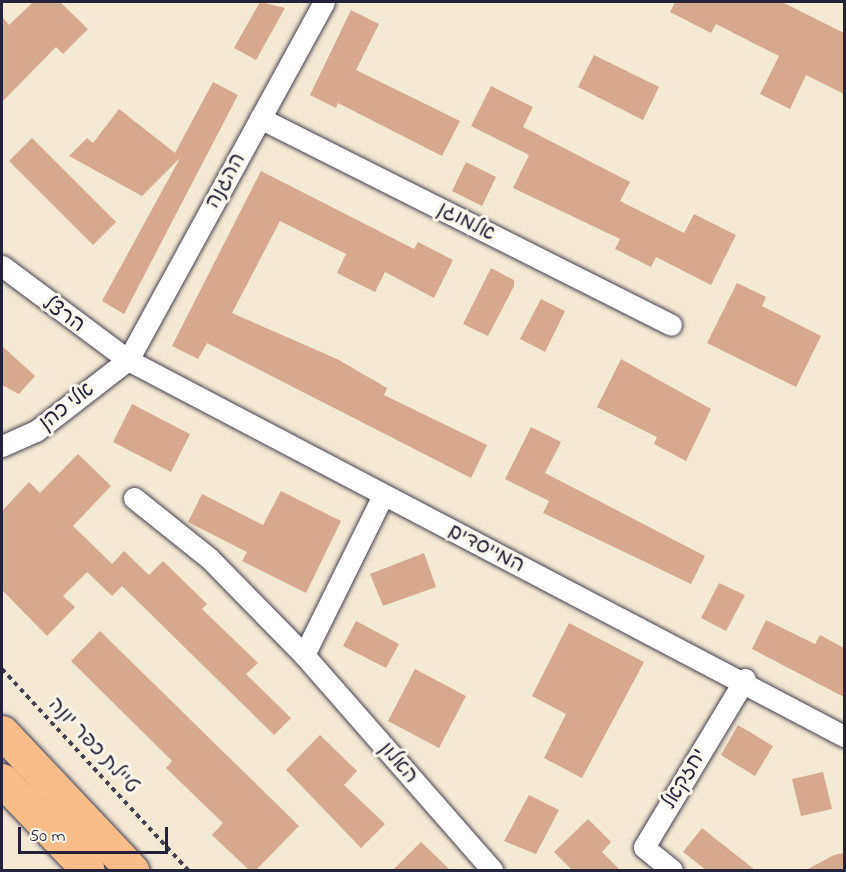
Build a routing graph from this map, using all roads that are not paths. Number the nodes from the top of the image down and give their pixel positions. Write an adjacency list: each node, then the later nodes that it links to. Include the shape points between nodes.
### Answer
1 (324, 2): 2 (street, ההגנה)
2 (260, 118): 4 (street, אלמוגן); 5 (street, ההגנה)
3 (2, 266): 5 (street, הרצל)
4 (671, 325)
5 (128, 360): 6 (street, אלי כהן, via 36,431); 7 (street, המייסדים)
6 (2, 446)
7 (382, 497): 9 (street); 10 (street, המייסדים)
8 (134, 498): 9 (street, האלון, via 209,558)
9 (304, 655): 16 (street, האלון)
10 (745, 680): 12 (street, המייסדים); 17 (street, יחזקאל, via 644,847)
11 (2, 732): 15 (highway)
12 (844, 736)
13 (2, 780): 14 (highway)
14 (88, 870)
15 (132, 870)
16 (492, 870)
17 (672, 870)

